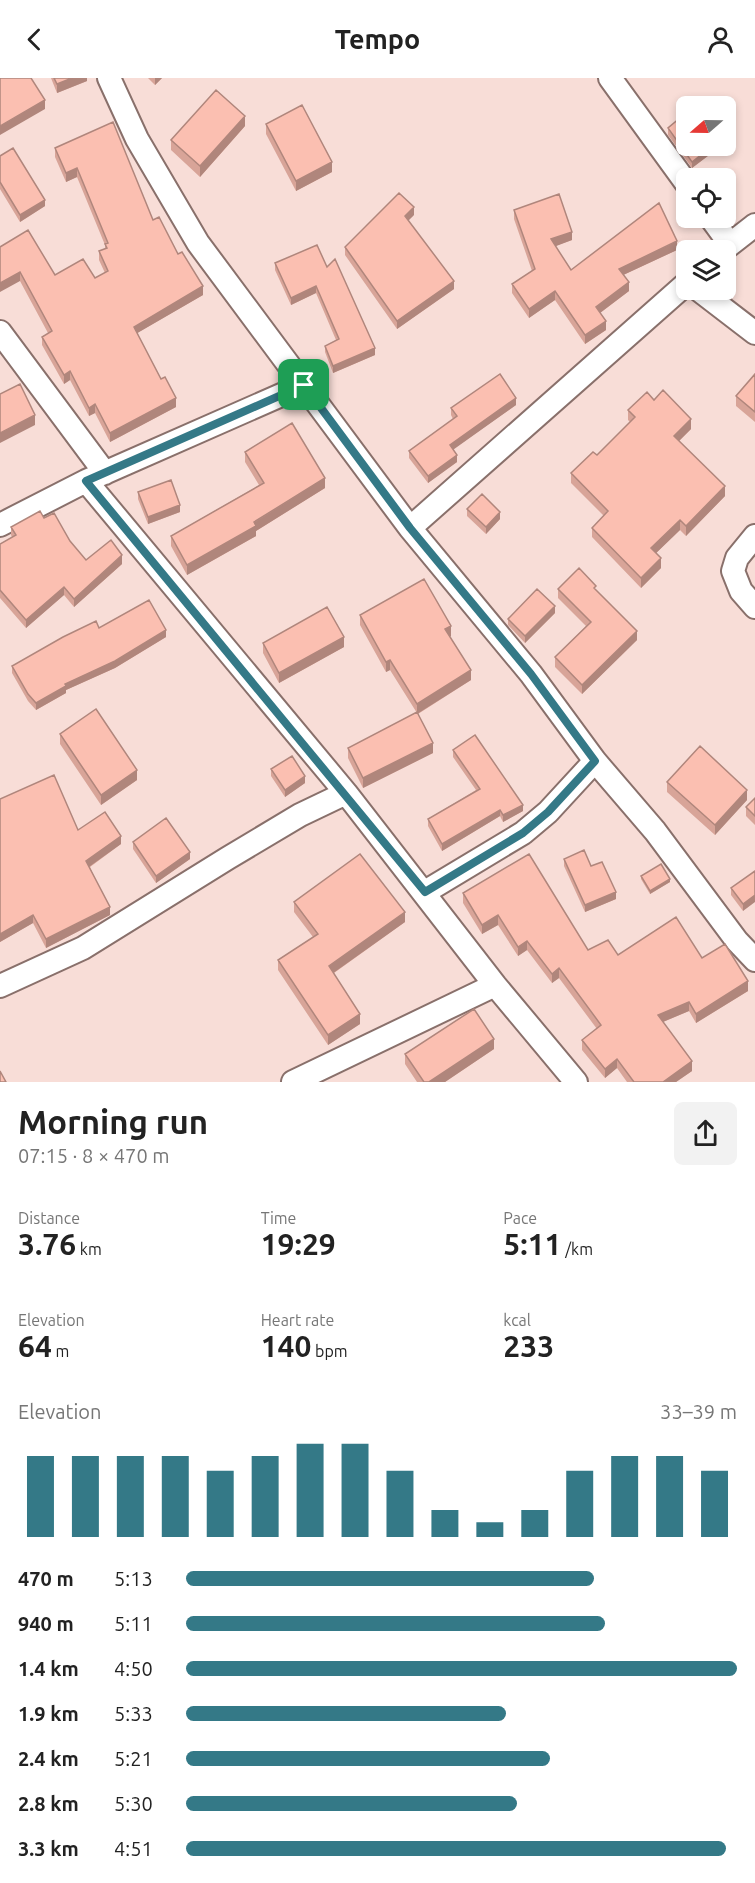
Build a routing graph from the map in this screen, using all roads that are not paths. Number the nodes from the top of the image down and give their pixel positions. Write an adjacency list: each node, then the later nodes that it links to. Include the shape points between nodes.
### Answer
1 (109, 78): 10 (street, via 137,140 198,243)
2 (610, 78): 3 (street)
3 (676, 169)
4 (755, 225): 5 (street)
5 (736, 240)
6 (676, 293): 13 (street)
7 (712, 300): 9 (street)
8 (0, 332): 11 (street)
9 (755, 333)
10 (304, 385): 11 (street); 13 (street)
11 (95, 477): 12 (street); 17 (street)
12 (5, 516)
13 (410, 528): 16 (street, via 531,674)
14 (755, 536): 15 (street, via 737,558 733,571 741,591)
15 (755, 607)
16 (595, 761): 18 (street, via 523,833); 19 (street)
17 (346, 793): 18 (street); 21 (street, via 300,815 83,948)
18 (425, 892): 20 (street)
19 (755, 960)
20 (495, 985): 22 (street); 23 (street)
21 (0, 986)
22 (293, 1082)
23 (576, 1082)

